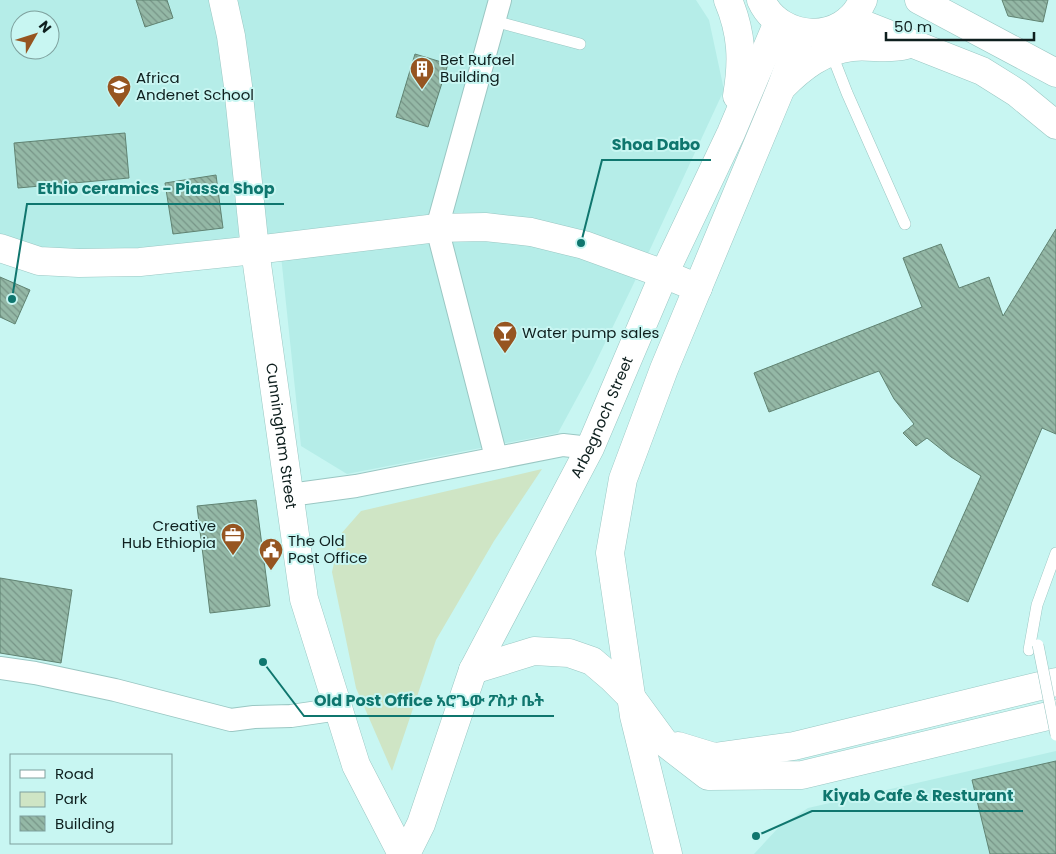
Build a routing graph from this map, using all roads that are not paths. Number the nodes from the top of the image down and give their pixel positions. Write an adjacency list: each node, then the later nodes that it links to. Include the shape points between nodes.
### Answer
1 (223, 0): 21 (main road, Cunningham Street, via 238,86)
2 (500, 0): 9 (street)
3 (728, 0): 17 (main road, via 742,50)
4 (760, 0): 10 (main road, via 764,8)
5 (919, 0): 8 (main road)
6 (931, 0): 8 (main road)
7 (856, 10): 10 (main road, via 835,29 818,33); 11 (main road)
8 (954, 18): 14 (main road)
9 (494, 22): 12 (lane); 19 (street)
10 (789, 27): 15 (main road); 17 (main road, Arbegnoch Street)
11 (914, 43): 13 (main road, via 895,48 852,47); 16 (main road, via 982,72 1017,93)
12 (580, 44)
13 (831, 52): 15 (main road, via 801,68); 18 (lane)
14 (1056, 73)
15 (781, 88): 23 (main road)
16 (1056, 125)
17 (731, 133): 22 (main road, Arbegnoch Street)
18 (905, 224)
19 (437, 228): 21 (main road); 22 (main road, via 509,228 554,236); 25 (street)
20 (0, 248): 21 (main road, via 39,261 79,263 140,262)
21 (254, 250): 26 (main road, Cunningham Street)
22 (664, 274): 23 (main road); 24 (main road, Arbegnoch Street)
23 (698, 288): 31 (main road, via 622,479 610,553)
24 (590, 448): 25 (street, via 563,445); 29 (main road, Arbegnoch Street)
25 (496, 457): 26 (street, via 356,486)
26 (290, 495): 32 (main road, Cunningham Street, via 304,599)
27 (1056, 552): 34 (lane, bridge, via 1037,605 1034,647)
28 (0, 668): 32 (street, via 115,690 231,720)
29 (474, 670): 31 (main road, via 534,651 569,653 592,661); 36 (main road, Arbegnoch Street, via 421,824)
30 (1056, 682): 35 (main road, via 789,747 714,757)
31 (631, 697): 35 (main road); 37 (main road)
32 (339, 709): 36 (main road, Cunningham Street, via 356,765)
33 (1056, 714): 35 (main road, via 802,775 708,776)
34 (1056, 735)
35 (664, 742)
36 (404, 854)
37 (668, 854)

